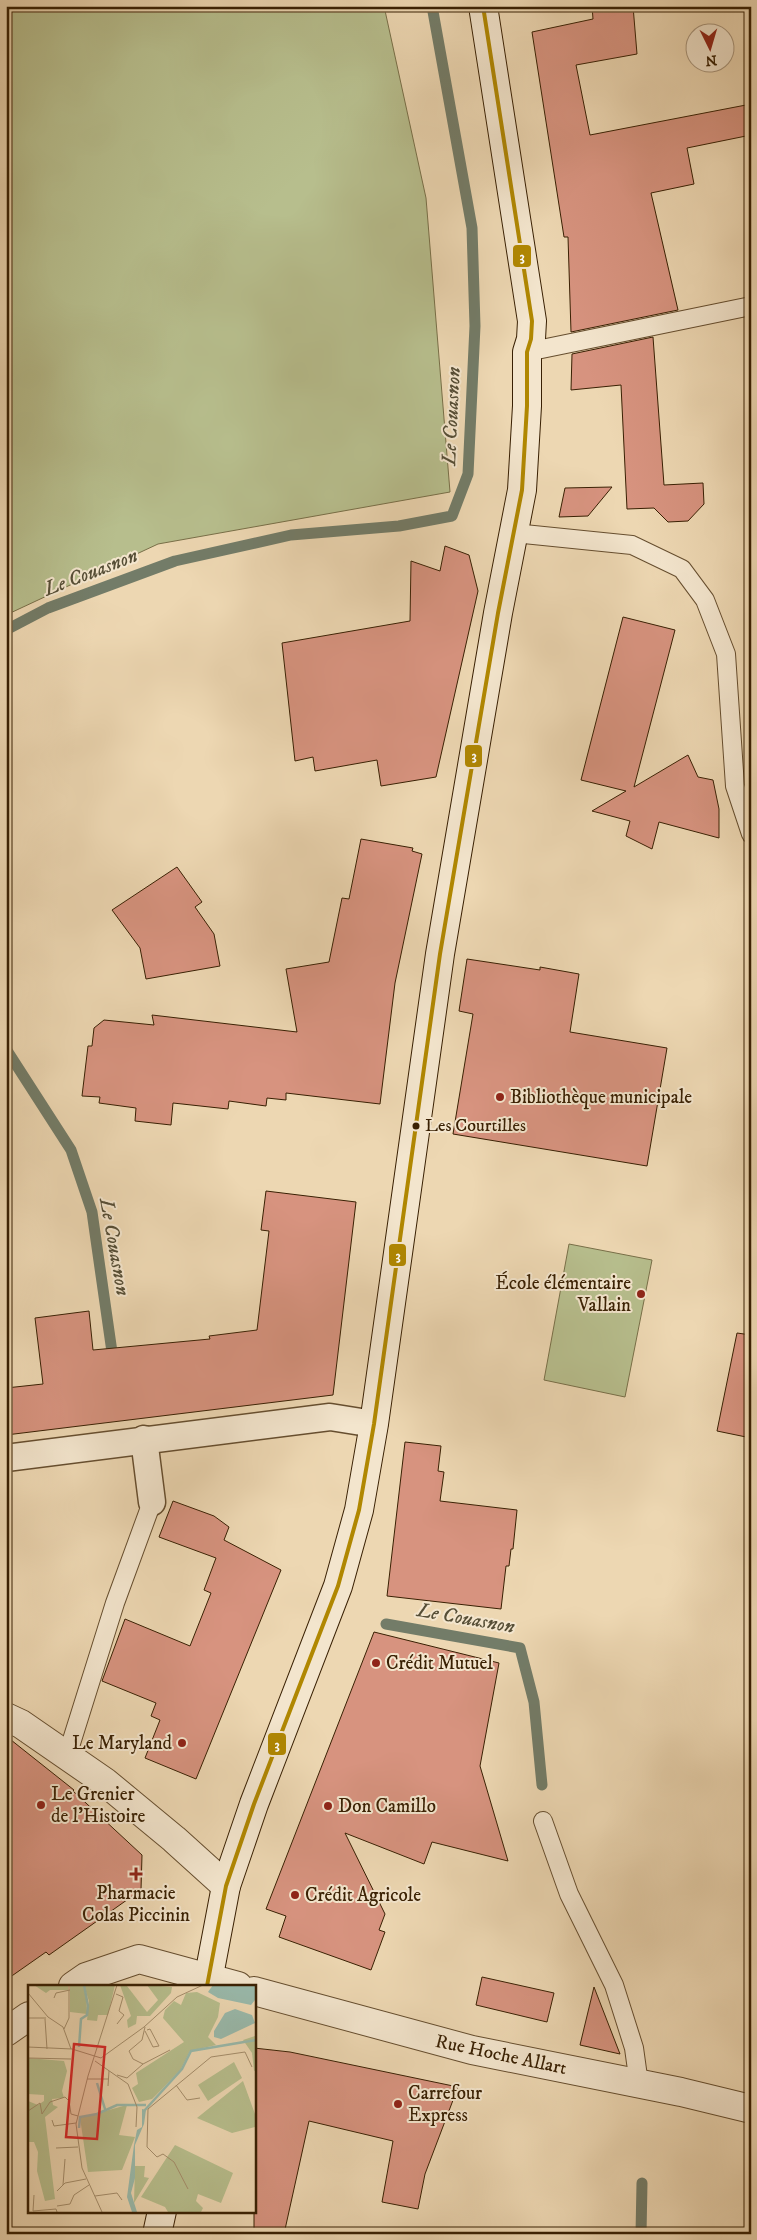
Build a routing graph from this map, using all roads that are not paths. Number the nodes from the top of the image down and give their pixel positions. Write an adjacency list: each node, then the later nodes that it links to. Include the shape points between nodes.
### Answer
1 (483, 6): 3 (main road, via 532,321)
2 (751, 306): 3 (lane)
3 (527, 352): 4 (main road, via 522,490)
4 (514, 534): 5 (lane, via 632,545 682,568 705,600 726,654 735,786); 6 (main road, via 440,954)
5 (751, 834)
6 (374, 1424): 7 (street, via 330,1417); 13 (main road, via 359,1510 338,1586)
7 (144, 1439): 8 (street); 9 (street)
8 (6, 1458)
9 (152, 1502): 11 (lane)
10 (6, 1718): 11 (main road, via 21,1724)
11 (67, 1756): 13 (main road, via 105,1782)
12 (542, 1821): 20 (lane, via 568,1894 614,1985 634,2048)
13 (226, 1886): 14 (main road)
14 (208, 1982): 15 (main road, via 139,1959 86,1977); 16 (main road)
15 (74, 1985)
16 (230, 1985)
17 (255, 1991): 20 (main road, Rue Hoche Allart, via 472,2050)
18 (28, 2017): 19 (main road)
19 (6, 2032)
20 (639, 2084): 21 (main road, Rue Hoche Allart)
21 (751, 2109)
22 (162, 2212): 23 (main road)
23 (157, 2234)

